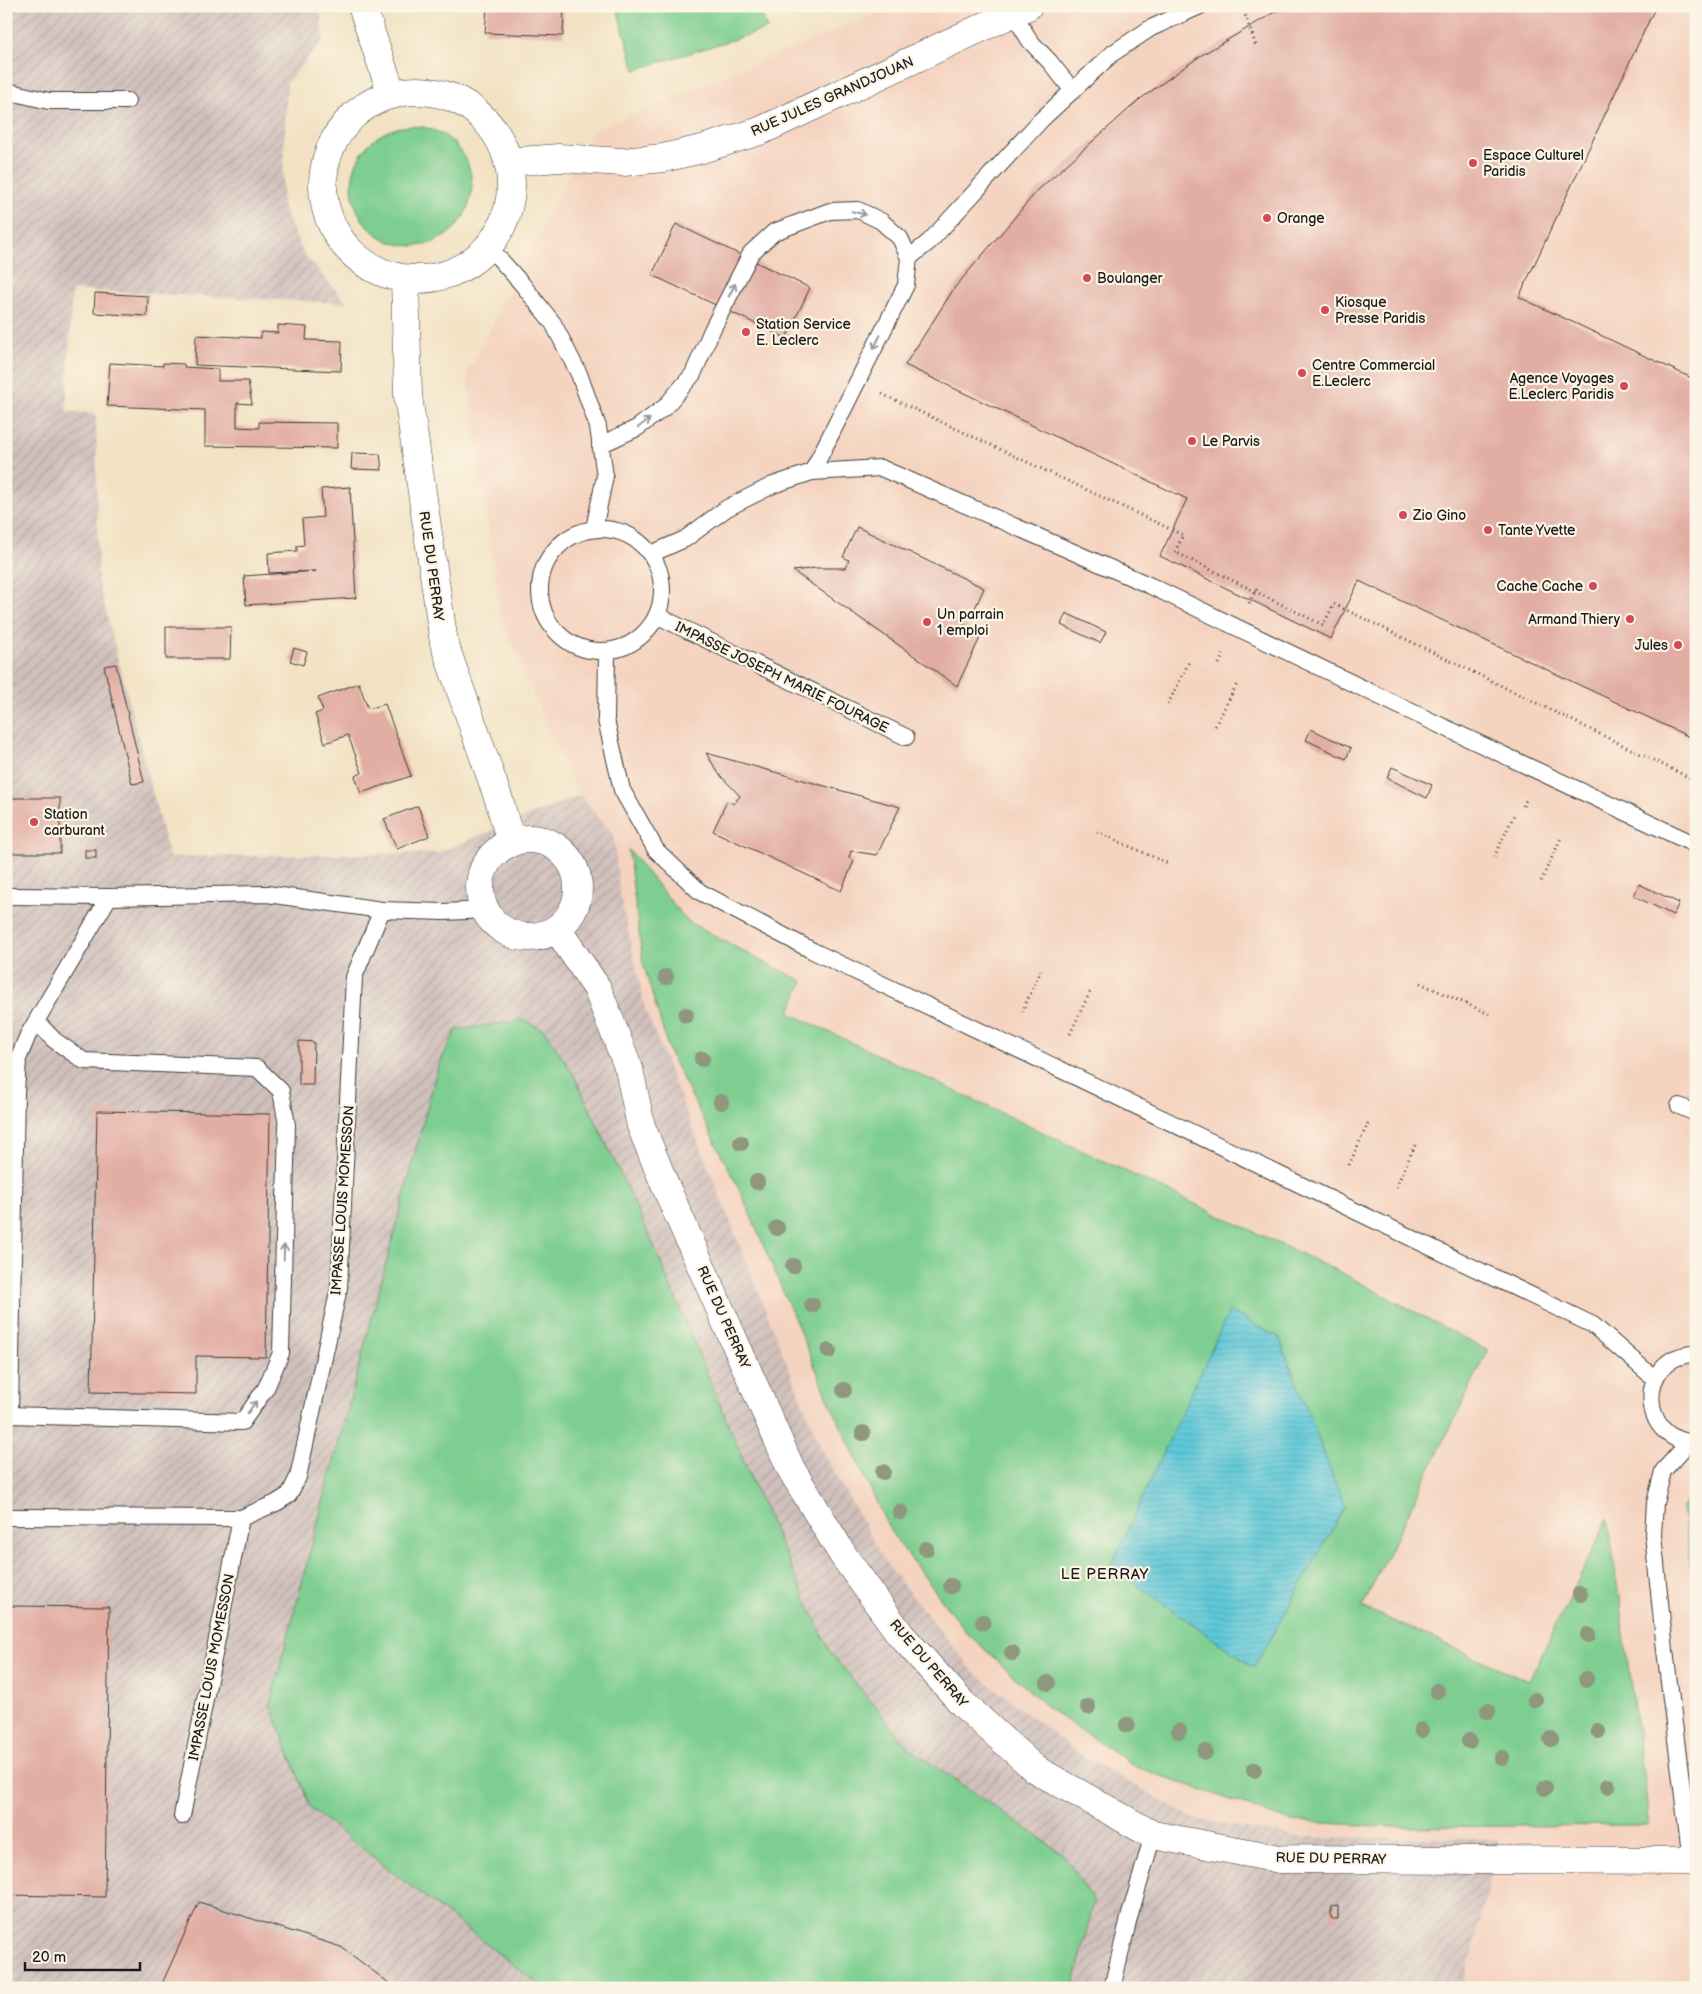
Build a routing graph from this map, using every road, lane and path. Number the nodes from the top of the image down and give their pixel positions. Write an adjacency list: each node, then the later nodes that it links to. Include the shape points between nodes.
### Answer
1 (362, 6): 8 (street)
2 (1200, 6): 6 (lane, via 1151,28 1113,53)
3 (1242, 6): 5 (path)
4 (1021, 10): 6 (lane, via 1030,40); 10 (street, RUE JULES GRANDJOUAN, via 760,131 702,150 623,162 559,158)
5 (1256, 46)
6 (1073, 90): 12 (lane, via 1041,120 930,241)
7 (6, 91): 9 (lane, via 49,101)
8 (392, 95): 10 (street, via 431,92 468,106 493,130); 13 (street, via 358,112 336,137 326,160 323,192 330,221 348,249 372,268)
9 (127, 101)
10 (508, 162): 11 (street, via 510,204 501,228)
11 (488, 246): 13 (street, via 472,262 450,274); 15 (lane, via 553,323 579,374 598,428)
12 (909, 258): 15 (lane, one-way to 12, via 637,428 665,407 693,374 751,253 774,232 830,211 858,210 882,221 900,238); 16 (lane, one-way to 16, via 906,285)
13 (405, 279): 30 (street, RUE DU PERRAY, via 408,396 444,643)
14 (882, 394): 26 (path, via 1183,535 1174,552 1323,625 1334,604)
15 (600, 445): 17 (lane, via 605,476)
16 (812, 472): 18 (lane, via 773,485 735,504 685,539); 31 (lane, via 881,468 1150,586)
17 (594, 529): 18 (lane, via 611,529 626,534); 20 (lane, via 574,535 556,548 545,566 540,587 541,608 551,627 566,642 586,650)
18 (651, 554): 19 (lane, via 663,584)
19 (658, 616): 20 (lane, via 645,634 628,646); 25 (lane, IMPASSE JOSEPH MARIE FOURAGE)
20 (607, 652): 54 (lane, via 606,720 622,790 656,850 700,892 813,951 1593,1325)
21 (1190, 660): 23 (path)
22 (1238, 682): 24 (path)
23 (1168, 704)
24 (1215, 726)
25 (906, 737)
26 (1696, 781)
27 (1515, 813): 32 (path)
28 (1097, 832): 33 (path)
29 (1562, 836): 34 (path)
30 (512, 843): 38 (street, via 487,863 481,878 480,894); 39 (street, via 527,839 557,848 576,873 576,904)
31 (1696, 845)
32 (1494, 857)
33 (1167, 863)
34 (1541, 881)
35 (6, 896): 36 (lane)
36 (109, 897): 37 (lane, via 267,894); 45 (lane)
37 (382, 910): 38 (lane); 57 (lane, IMPASSE LOUIS MOMESSON, via 354,977 339,1288 298,1477 289,1495)
38 (485, 910): 39 (street, via 495,924 509,933 541,936)
39 (557, 929): 59 (street, RUE DU PERRAY, via 597,988 629,1070 645,1134 791,1469 843,1555 906,1641 963,1704 1035,1769)
40 (1042, 968): 43 (path)
41 (1420, 983): 44 (path)
42 (1091, 990): 46 (path)
43 (1022, 1012)
44 (1489, 1014)
45 (36, 1021): 45 (lane, one-way to 45, via 18,1059 10,1415 242,1422 266,1388 281,1353 287,1124 281,1091 257,1068 84,1061 54,1040)
46 (1070, 1034)
47 (1679, 1106): 48 (lane)
48 (1696, 1113)
49 (1369, 1122): 51 (path)
50 (1416, 1143): 52 (path)
51 (1348, 1165)
52 (1396, 1187)
53 (1696, 1354): 54 (lane, via 1673,1358)
54 (1655, 1379): 55 (lane, via 1651,1394 1652,1410 1659,1424 1670,1434)
55 (1692, 1442): 60 (lane, via 1664,1471 1655,1503 1653,1535)
56 (6, 1516): 57 (lane, IMPASSE LOUIS MOMESSON)
57 (240, 1518): 58 (lane, IMPASSE LOUIS MOMESSON)
58 (182, 1816)
59 (1153, 1835): 60 (street, RUE DU PERRAY, via 1280,1859); 61 (lane)
60 (1693, 1861)
61 (1112, 1988)

